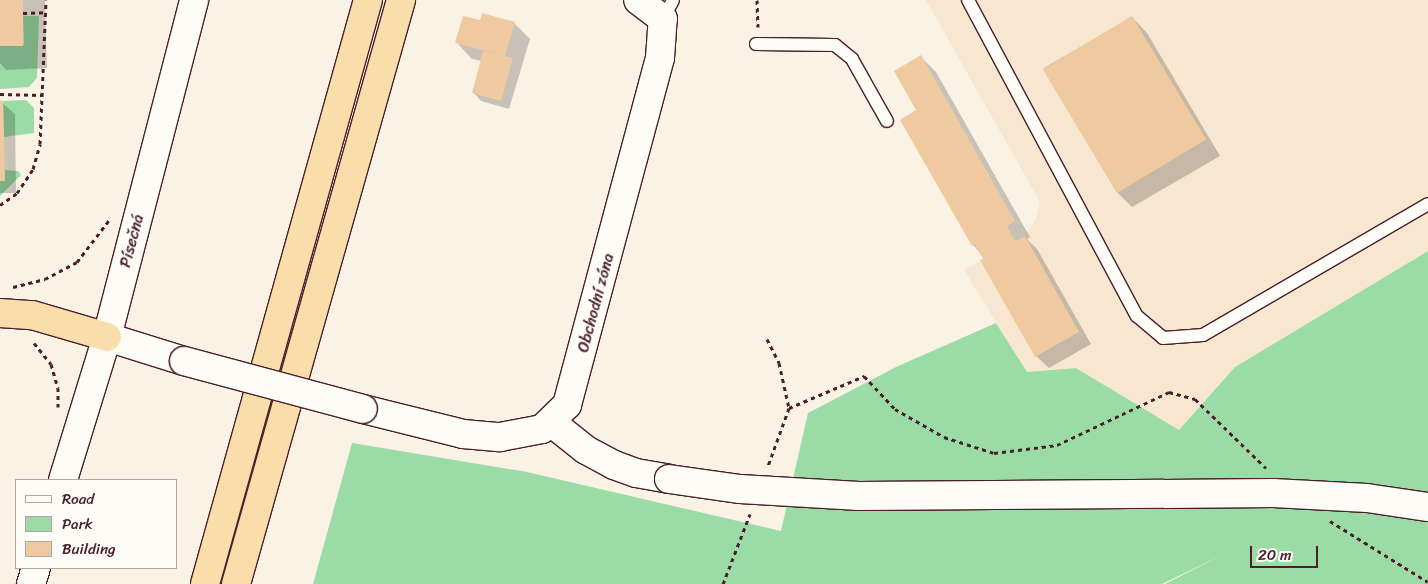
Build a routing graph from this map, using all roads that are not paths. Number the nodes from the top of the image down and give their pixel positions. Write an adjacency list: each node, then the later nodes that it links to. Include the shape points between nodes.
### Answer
1 (194, 0): 13 (street, Písečná)
2 (368, 0): 19 (highway)
3 (401, 0): 9 (highway)
4 (417, 0): 9 (highway)
5 (638, 0): 7 (street, Obchodní zóna)
6 (968, 0): 11 (lane, via 1137,316 1164,338 1203,334)
7 (668, 10): 14 (street, Obchodní zóna, via 660,58 577,373 567,404)
8 (756, 44): 10 (lane, via 835,45 852,59)
9 (386, 53): 20 (highway)
10 (887, 121)
11 (1428, 204)
12 (0, 314): 13 (highway, via 32,315)
13 (107, 337): 14 (street, bridge, via 364,409 481,436 520,436); 15 (street, Písečná)
14 (552, 423): 16 (street, bridge, via 586,450 636,473 740,489 859,496 1263,493 1367,498)
15 (63, 479)
16 (1428, 507)
17 (36, 569): 18 (street)
18 (31, 584)
19 (205, 584)
20 (236, 584)

